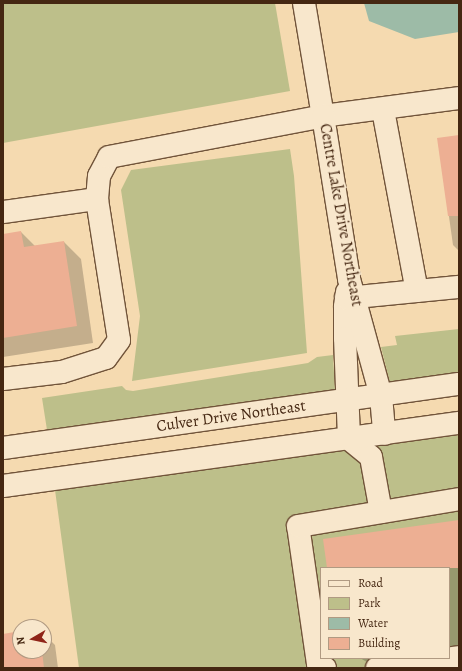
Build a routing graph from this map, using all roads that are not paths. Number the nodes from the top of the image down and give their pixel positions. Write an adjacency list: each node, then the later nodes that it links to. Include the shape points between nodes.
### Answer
1 (304, 3): 4 (street)
2 (459, 98): 3 (street)
3 (383, 110): 4 (street); 8 (street)
4 (323, 116): 5 (street, Centre Lake Drive Northeast, via 108,157 99,176); 9 (street, Centre Lake Drive Northeast)
5 (97, 200): 6 (street); 10 (street, via 118,340 106,358 62,372)
6 (3, 212)
7 (459, 287): 8 (street)
8 (417, 291): 9 (street)
9 (350, 292): 12 (street, Centre Lake Drive Northeast); 13 (street, via 345,338)
10 (3, 379)
11 (459, 384): 12 (street, Culver Drive Northeast)
12 (381, 396): 13 (street, Culver Drive Northeast); 15 (street, Centre Lake Drive Northeast)
13 (348, 400): 16 (street); 17 (street, Culver Drive Northeast)
14 (459, 423): 15 (street)
15 (384, 434): 16 (street); 18 (street)
16 (349, 439): 18 (street); 19 (street)
17 (3, 448)
18 (371, 457): 21 (street)
19 (3, 486)
20 (459, 499): 21 (street)
21 (381, 512): 23 (street, via 298,526 318,664)
22 (444, 659): 24 (street)
23 (325, 668)
24 (377, 668)

